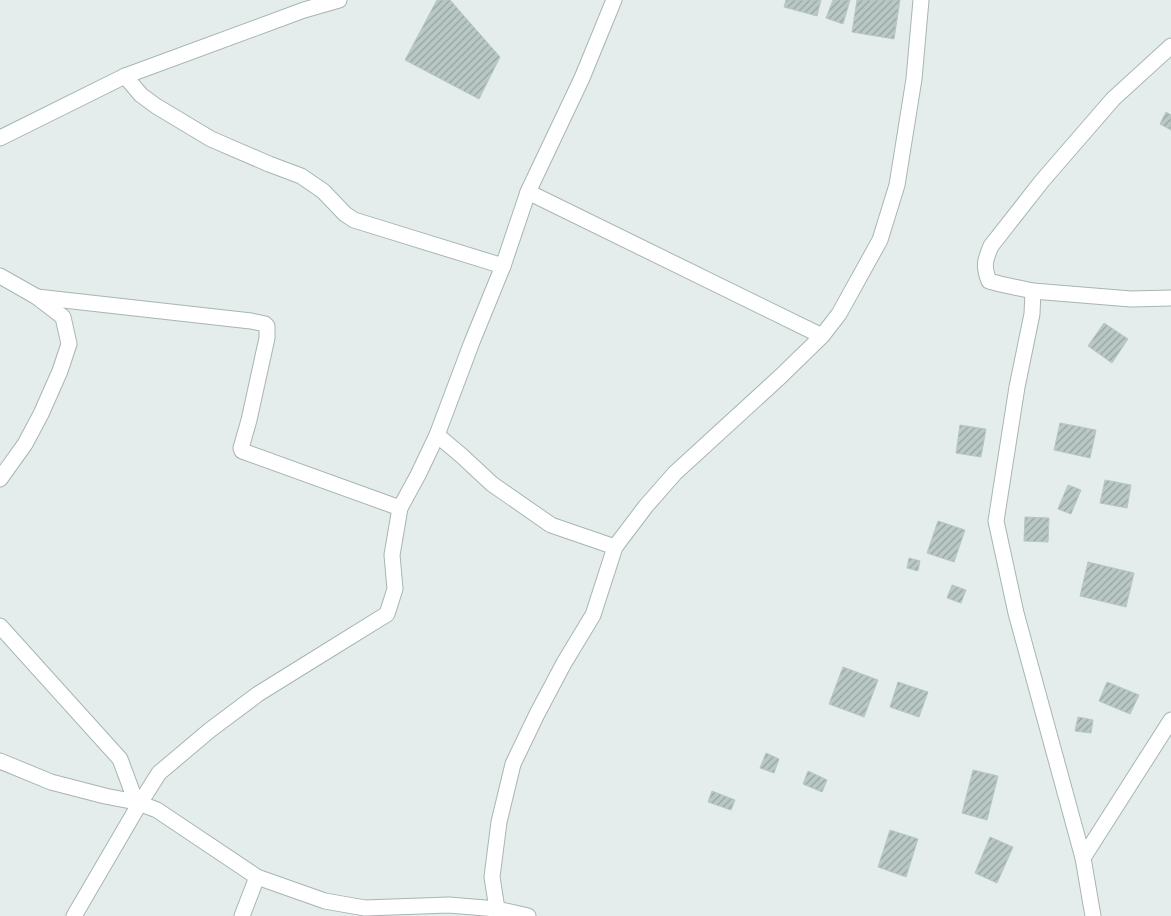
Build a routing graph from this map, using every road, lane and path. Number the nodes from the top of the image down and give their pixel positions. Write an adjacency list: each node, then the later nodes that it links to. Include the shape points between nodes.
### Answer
1 (339, 0): 5 (street)
2 (614, 0): 7 (street, via 582,78)
3 (921, 0): 13 (street, via 914,80 897,185 880,240 839,314)
4 (1171, 46): 10 (street, via 1113,99 991,246 985,258 989,281)
5 (125, 76): 6 (street); 8 (street, via 141,95 156,106 211,139 301,176 323,191 354,220)
6 (0, 138)
7 (528, 192): 8 (street); 13 (street)
8 (503, 266): 14 (street)
9 (0, 276): 11 (street)
10 (1034, 291): 12 (street); 22 (street, via 996,521 1016,613)
11 (38, 297): 15 (street, via 63,317 69,344 41,414); 16 (street, via 265,324 267,338 242,451)
12 (1171, 298)
13 (822, 336): 17 (street, via 675,473)
14 (436, 435): 16 (street); 17 (street, via 492,484 551,525)
15 (0, 479)
16 (400, 508): 21 (street, via 392,555 395,589 387,614 258,694 210,730 159,773)
17 (615, 547): 24 (street, via 593,615 536,714 513,764 499,822 492,877)
18 (0, 626): 21 (street, via 120,759)
19 (1171, 720): 22 (street)
20 (0, 761): 21 (street, via 52,782)
21 (138, 802): 23 (street, via 157,810); 25 (street)
22 (1083, 858): 28 (street)
23 (256, 877): 24 (street, via 325,901 364,908 449,905); 26 (street)
24 (496, 913): 27 (street)
25 (74, 916)
26 (242, 916)
27 (528, 916)
28 (1093, 916)

